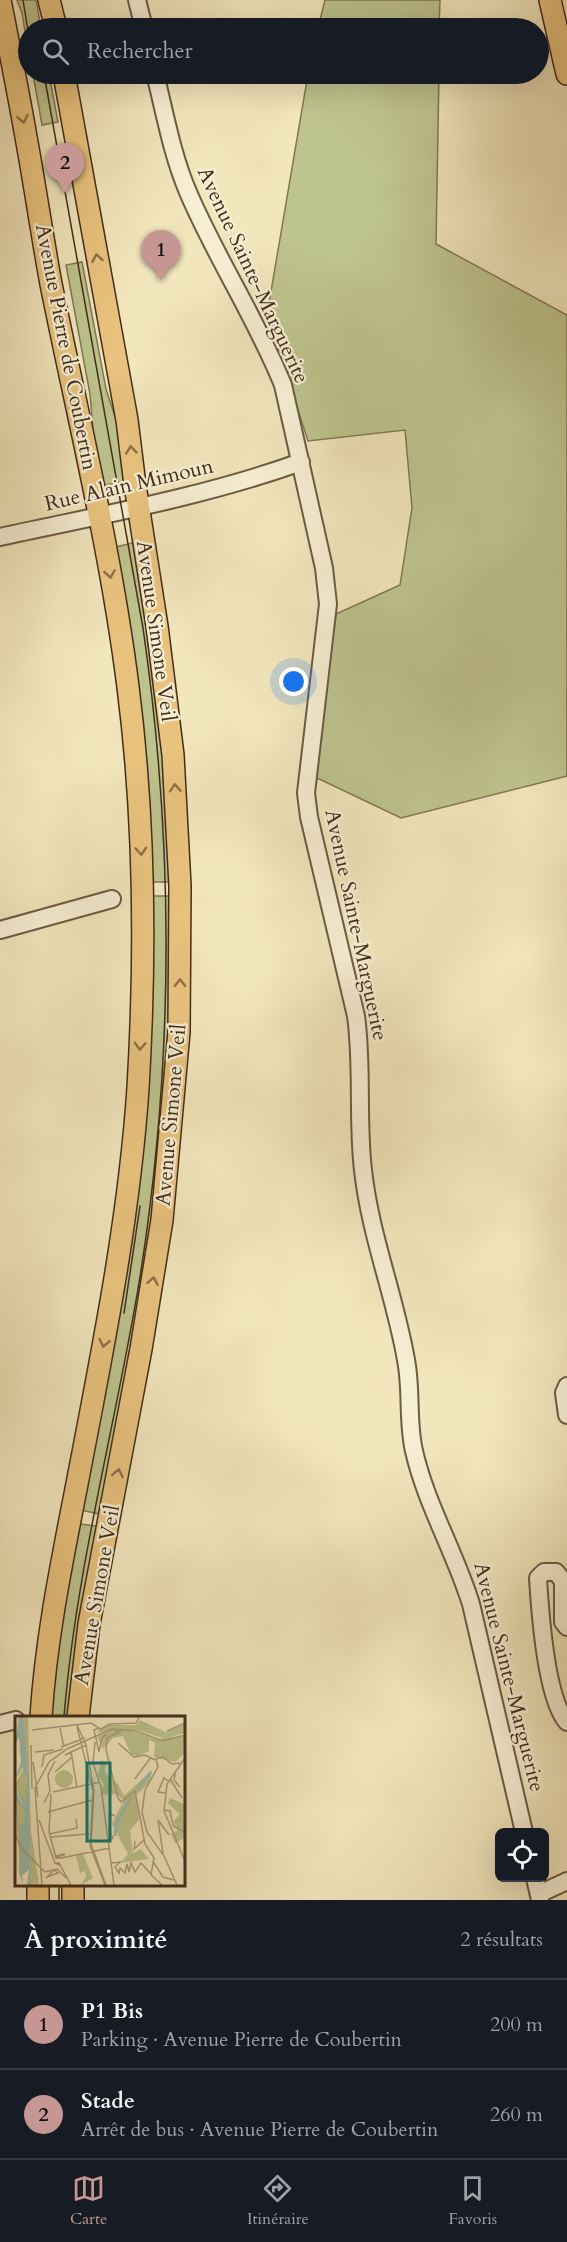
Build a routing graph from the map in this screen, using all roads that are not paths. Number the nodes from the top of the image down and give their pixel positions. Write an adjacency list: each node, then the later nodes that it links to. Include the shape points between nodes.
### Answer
1 (0, 0): 12 (main road, Avenue Pierre de Coubertin, one-way to 12, via 47,261)
2 (49, 0): 5 (main road)
3 (137, 0): 6 (street)
4 (550, 0): 7 (main road)
5 (54, 18)
6 (142, 18)
7 (567, 74)
8 (66, 84): 11 (main road, Avenue Pierre de Coubertin, one-way to 8, via 126,412)
9 (158, 84): 10 (street, Avenue Sainte-Marguerite, via 187,190 283,385)
10 (301, 462): 11 (street, Rue Alain Mimoun); 24 (street, Avenue Sainte-Marguerite, via 328,604 306,793 356,1016 359,1123 371,1222 407,1363 413,1449 471,1604)
11 (138, 508): 12 (street, Rue Alain Mimoun); 20 (main road, Avenue Simone Veil, one-way to 11, via 88,1624 162,1220 179,1032 180,886 173,756)
12 (100, 516): 13 (street, Rue Alain Mimoun); 19 (main road, Avenue Simone Veil, one-way to 19, via 120,634 136,767 143,893 138,1092 126,1215 57,1586)
13 (0, 537)
14 (112, 899): 15 (street)
15 (0, 930)
16 (567, 1386): 17 (street)
17 (567, 1415)
18 (567, 1627): 22 (street, via 563,1622 563,1581 556,1572 544,1572 538,1578 540,1623 554,1697)
19 (41, 1716)
20 (78, 1716)
21 (15, 1720): 23 (street)
22 (567, 1722)
23 (0, 1724)
24 (523, 1828)
25 (567, 1881): 27 (street)
26 (536, 1882): 27 (street)
27 (539, 1897)

